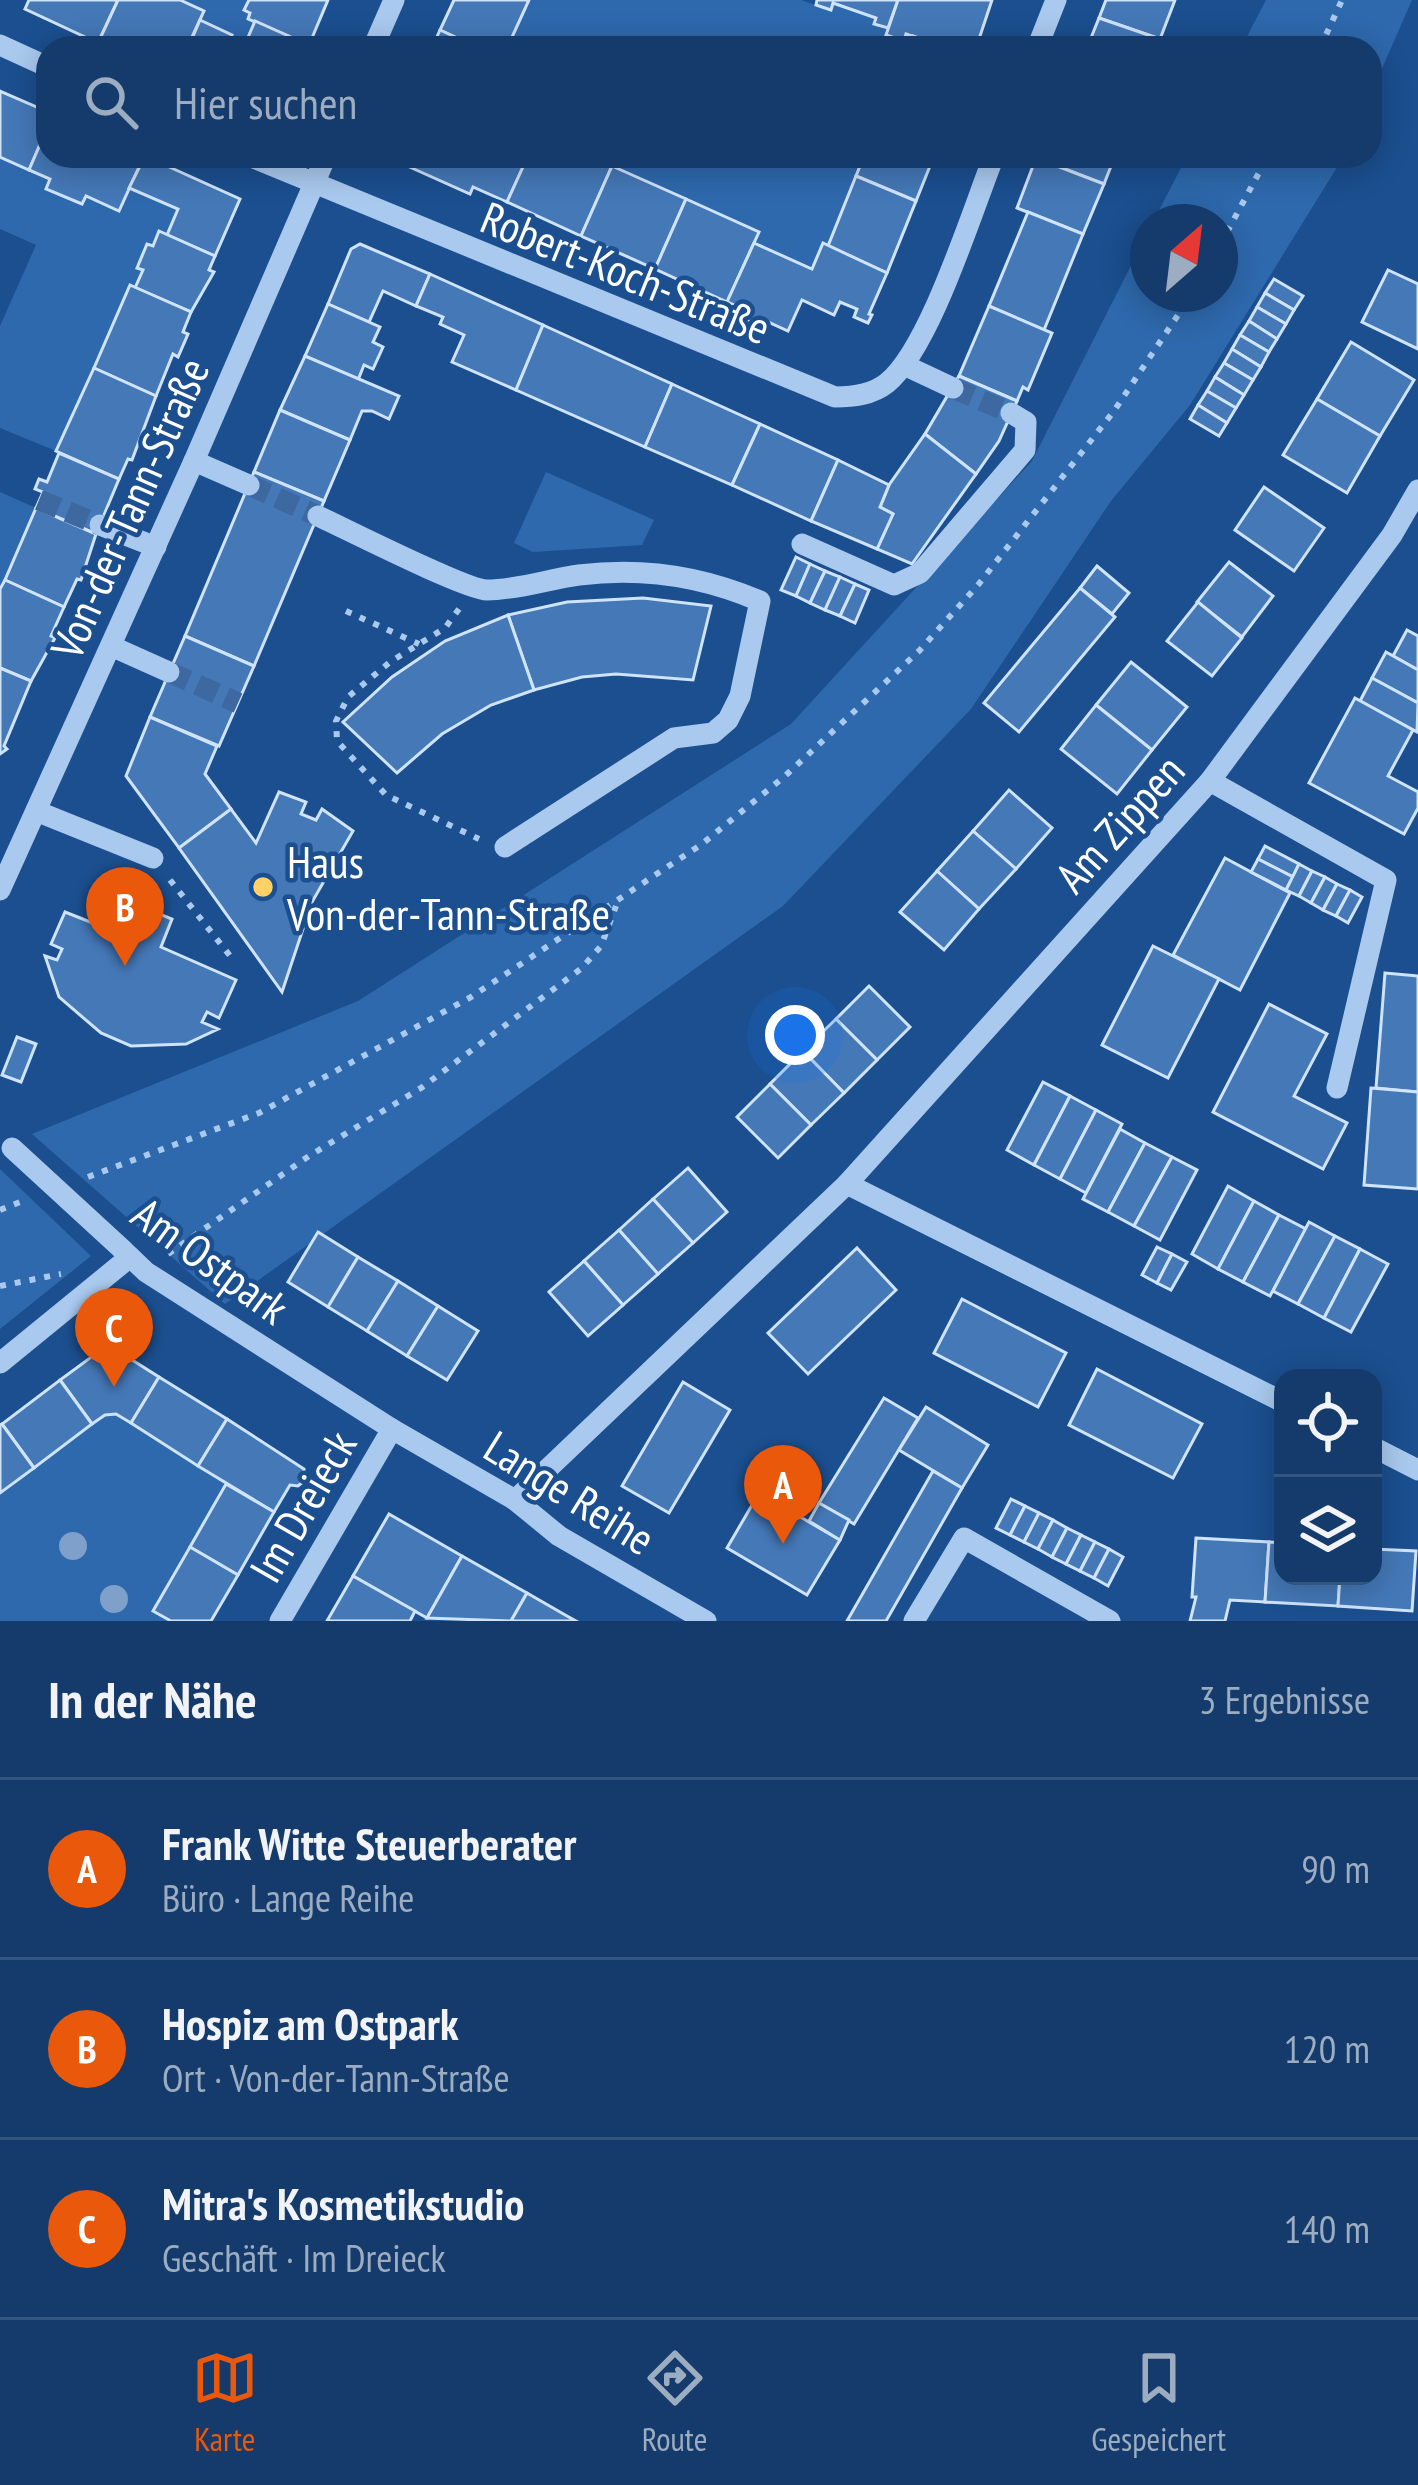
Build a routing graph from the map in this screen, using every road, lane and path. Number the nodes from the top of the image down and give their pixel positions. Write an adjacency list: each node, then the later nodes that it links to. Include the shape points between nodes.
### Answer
1 (394, 0): 4 (street)
2 (1056, 0): 5 (street)
3 (1342, 0): 6 (path)
4 (378, 36)
5 (1042, 36)
6 (1326, 36)
7 (0, 45): 8 (street)
8 (36, 62)
9 (277, 168): 13 (street, Robert-Koch-Straße)
10 (321, 168): 13 (street, Von-der-Tann-Straße)
11 (989, 168): 16 (street)
12 (1262, 168): 14 (path)
13 (314, 184): 16 (street, Robert-Koch-Straße, via 835,397 885,386); 19 (street, Von-der-Tann-Straße)
14 (1238, 212)
15 (1180, 312): 36 (path, via 1028,524 919,650 785,776)
16 (904, 365): 17 (street)
17 (953, 388)
18 (1011, 413): 24 (street, via 1026,422 1025,450 920,573 894,585)
19 (194, 461): 20 (street); 25 (street, Von-der-Tann-Straße)
20 (249, 485)
21 (1418, 490): 31 (street, Am Zippen)
22 (318, 516): 26 (street)
23 (100, 525): 25 (street)
24 (802, 544)
25 (156, 547): 29 (street, Von-der-Tann-Straße)
26 (472, 586): 28 (path, via 446,628); 33 (street, via 633,571 683,577 760,602 728,720 713,733 674,738)
27 (346, 611): 28 (path)
28 (420, 644): 33 (path, via 348,697 337,741 386,796)
29 (111, 646): 30 (street); 32 (street, Von-der-Tann-Straße)
30 (169, 672)
31 (1210, 781): 38 (street, via 1386,880); 41 (street, Am Zippen)
32 (36, 811): 34 (street); 35 (street, Von-der-Tann-Straße)
33 (505, 847)
34 (153, 858): 37 (path)
35 (0, 890)
36 (617, 903): 40 (path, via 471,997 259,1113); 44 (path, via 601,946 582,968 421,1088)
37 (231, 957)
38 (1337, 1088)
39 (6, 1142): 45 (street, Am Ostpark, bridge)
40 (86, 1178)
41 (847, 1184): 49 (street); 53 (street, Am Zippen)
42 (43, 1193): 43 (path)
43 (0, 1210)
44 (177, 1246)
45 (127, 1254): 48 (street); 50 (street, Am Ostpark)
46 (52, 1275): 47 (path)
47 (0, 1286)
48 (0, 1363)
49 (1274, 1398)
50 (392, 1430): 53 (street, Lange Reihe); 54 (street, Im Dreieck)
51 (1382, 1452): 52 (street)
52 (1418, 1470)
53 (515, 1500): 55 (street, Lange Reihe, via 559,1536)
54 (280, 1621)
55 (706, 1621)
56 (914, 1621): 57 (street, via 964,1538)
57 (1110, 1621)

